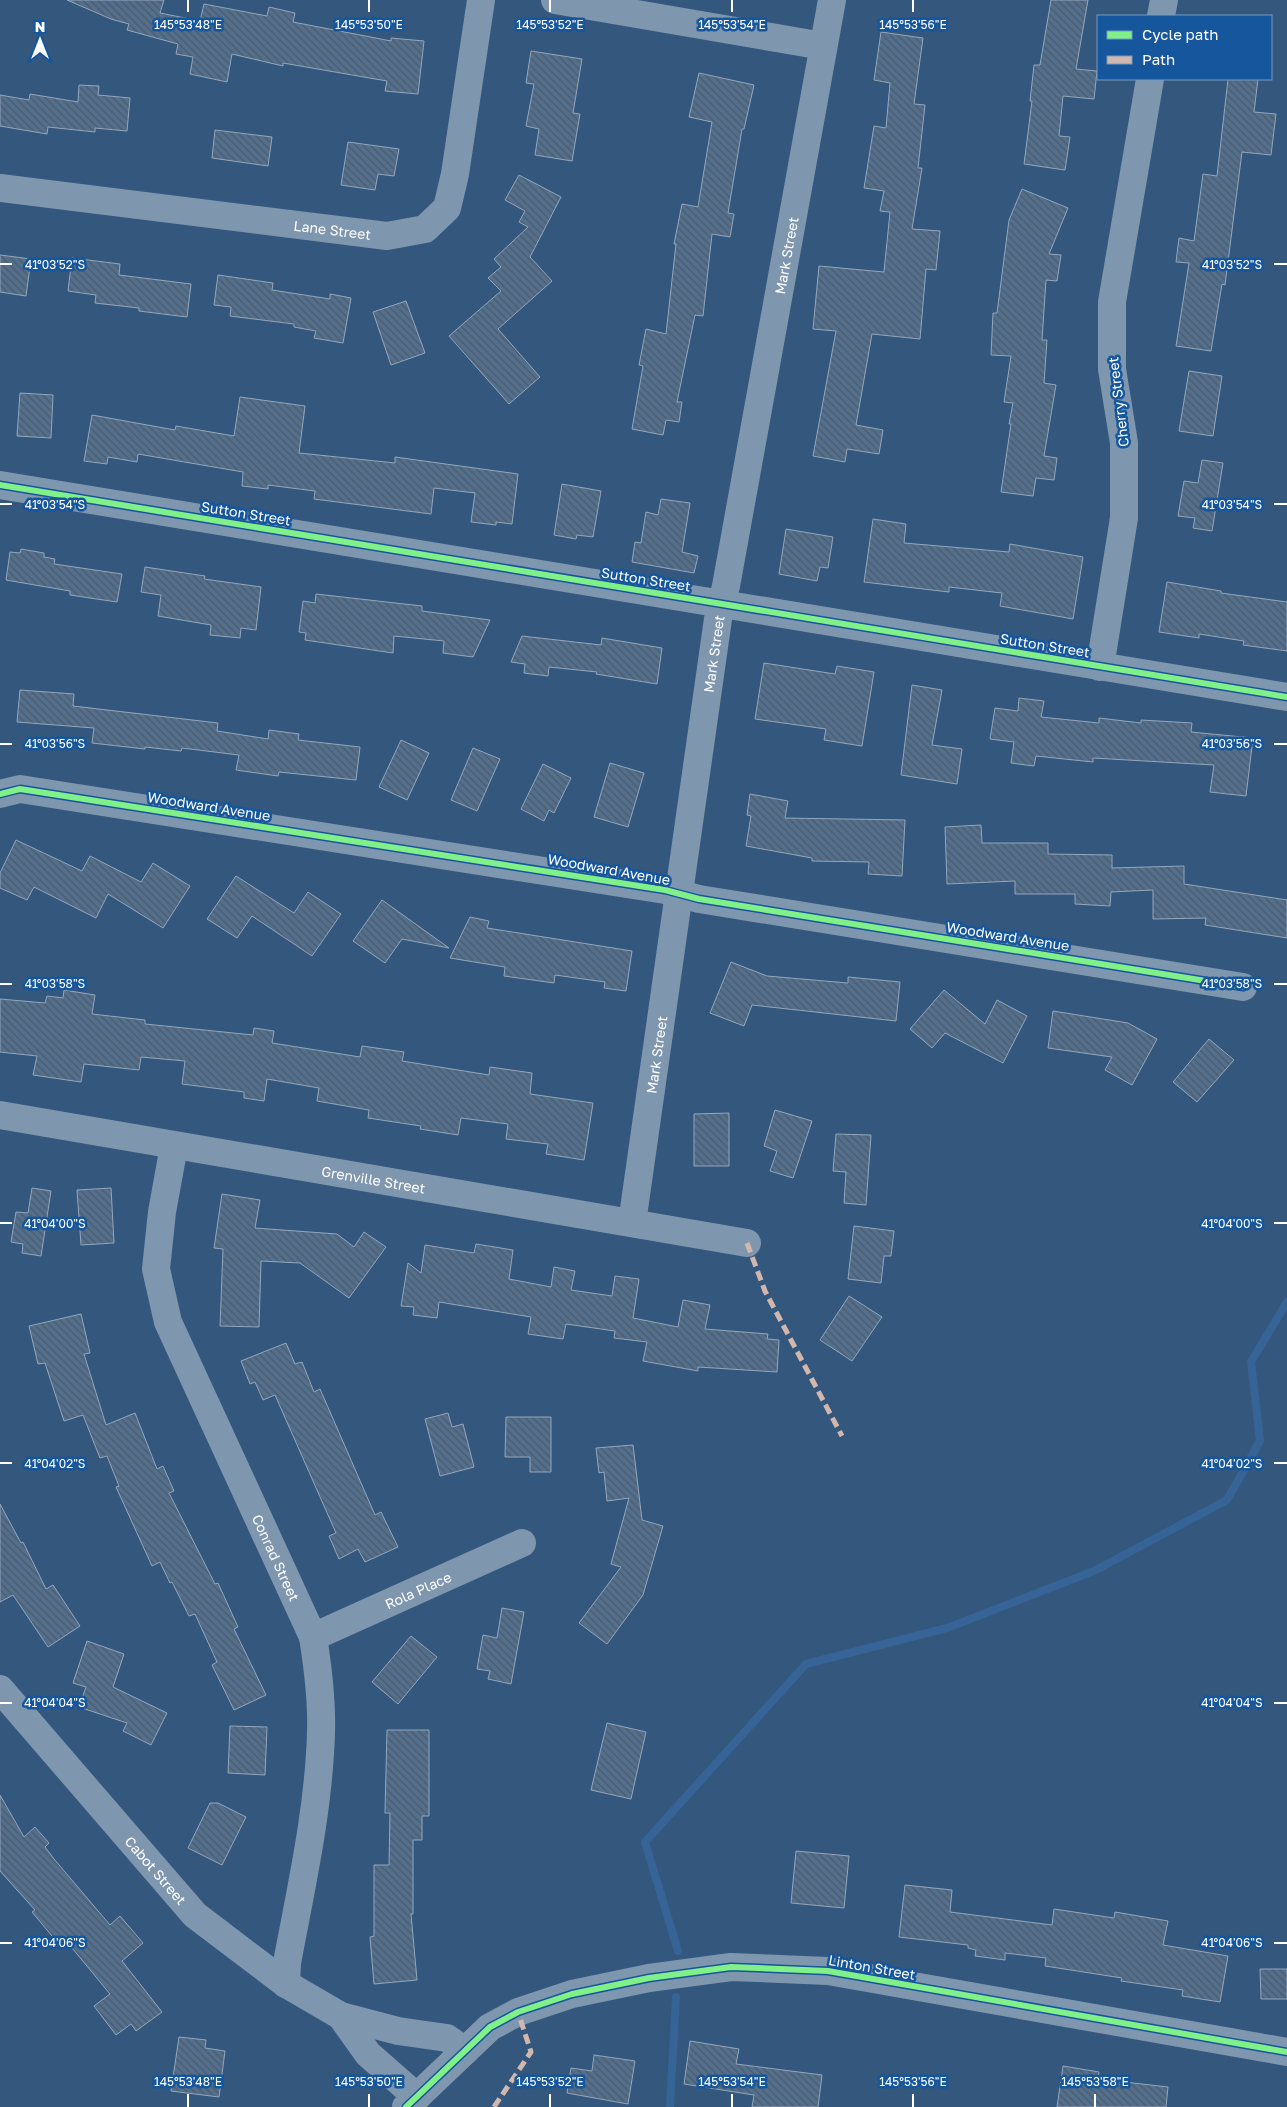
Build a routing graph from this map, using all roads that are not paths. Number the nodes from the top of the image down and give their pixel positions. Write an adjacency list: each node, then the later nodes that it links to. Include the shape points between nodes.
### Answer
1 (481, 0): 8 (street, Lane Street, via 447,208 425,229 387,236)
2 (555, 0): 6 (street)
3 (832, 0): 6 (street, Mark Street)
4 (1164, 0): 5 (street)
5 (1161, 15)
6 (823, 46): 10 (street, Mark Street)
7 (1150, 80): 11 (street, Cherry Street, via 1112,302 1112,369 1124,443 1124,518)
8 (0, 188)
9 (0, 485): 10 (street, Sutton Street)
10 (722, 604): 11 (street, Sutton Street); 14 (street, Mark Street)
11 (1100, 667): 12 (street, Sutton Street)
12 (1287, 697)
13 (0, 794): 14 (street, Woodward Avenue, via 20,789 665,890)
14 (680, 895): 15 (street, Woodward Avenue); 18 (street, Mark Street)
15 (1243, 987)
16 (0, 1115): 17 (street, Grenville Street)
17 (174, 1146): 18 (street, Grenville Street); 21 (street, Conrad Street, via 156,1269 168,1322)
18 (632, 1223): 19 (street, Grenville Street)
19 (747, 1244)
20 (522, 1543): 21 (street, Rola Place)
21 (313, 1637): 23 (street, Conrad Street, via 320,1682 321,1733)
22 (0, 1689): 23 (street, Cabot Street, via 196,1915)
23 (286, 1984): 24 (street, Cabot Street)
24 (342, 2016): 25 (street, Cabot Street, via 398,2031 447,2038); 27 (street, Cabot Street, via 368,2054)
25 (465, 2050): 26 (street, Linton Street, via 490,2027 518,2012 572,1994 649,1978 730,1967 828,1971); 27 (street, Linton Street)
26 (1287, 2052)
27 (412, 2102)

